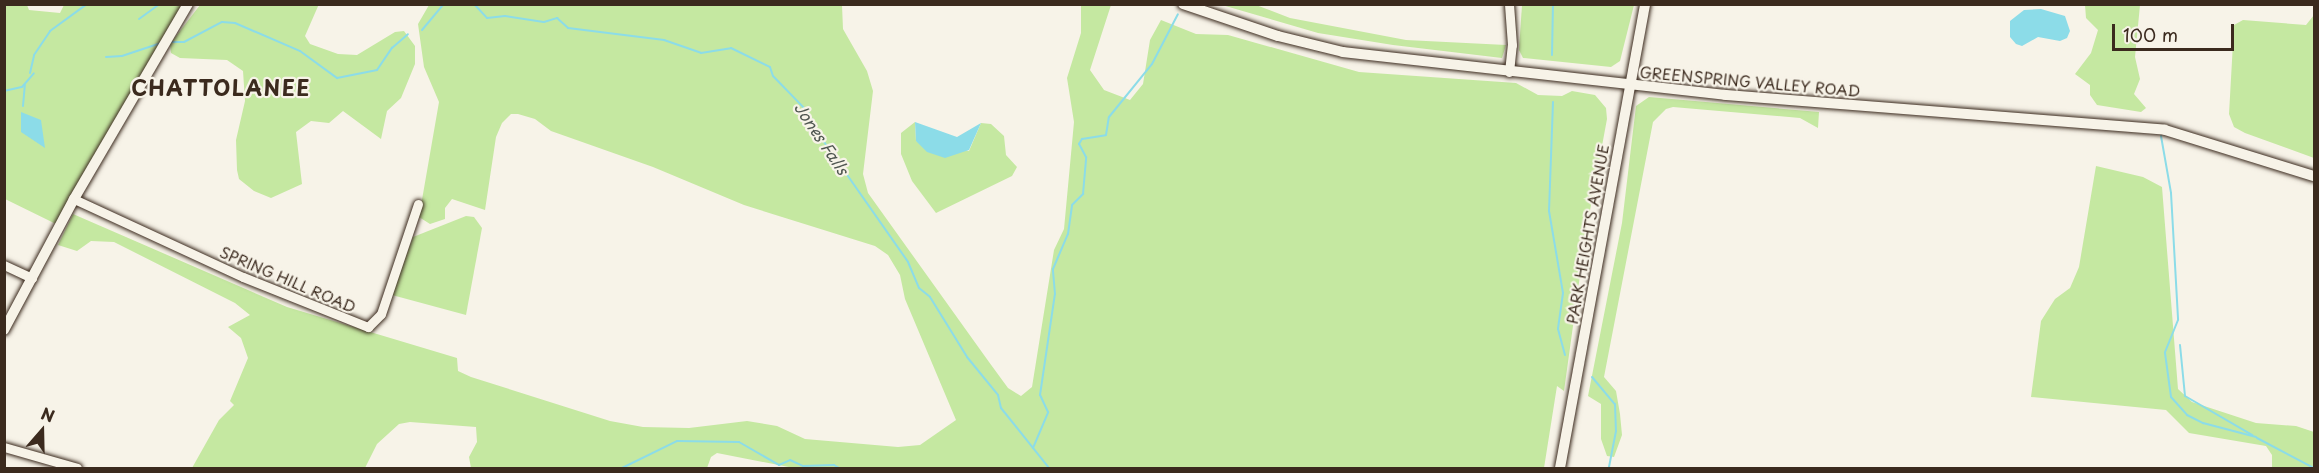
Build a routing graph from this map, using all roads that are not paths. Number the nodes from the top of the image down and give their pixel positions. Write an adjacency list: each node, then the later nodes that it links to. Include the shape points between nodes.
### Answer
1 (188, 4): 9 (main road)
2 (1183, 4): 5 (main road, GREENSPRING VALLEY ROAD)
3 (1509, 4): 6 (street)
4 (1644, 4): 7 (main road, PARK HEIGHTS AVENUE)
5 (1205, 8): 6 (main road, GREENSPRING VALLEY ROAD, via 1278,36 1343,52)
6 (1509, 72): 7 (main road, GREENSPRING VALLEY ROAD)
7 (1629, 86): 8 (main road, GREENSPRING VALLEY ROAD, via 2164,130); 16 (main road, PARK HEIGHTS AVENUE)
8 (2314, 176)
9 (74, 199): 10 (street, SPRING HILL ROAD, via 243,277 368,327 377,323 381,314); 12 (main road)
10 (418, 204)
11 (4, 265): 12 (street)
12 (32, 278): 13 (main road)
13 (4, 330)
14 (4, 447): 15 (street)
15 (77, 468)
16 (1560, 468)

